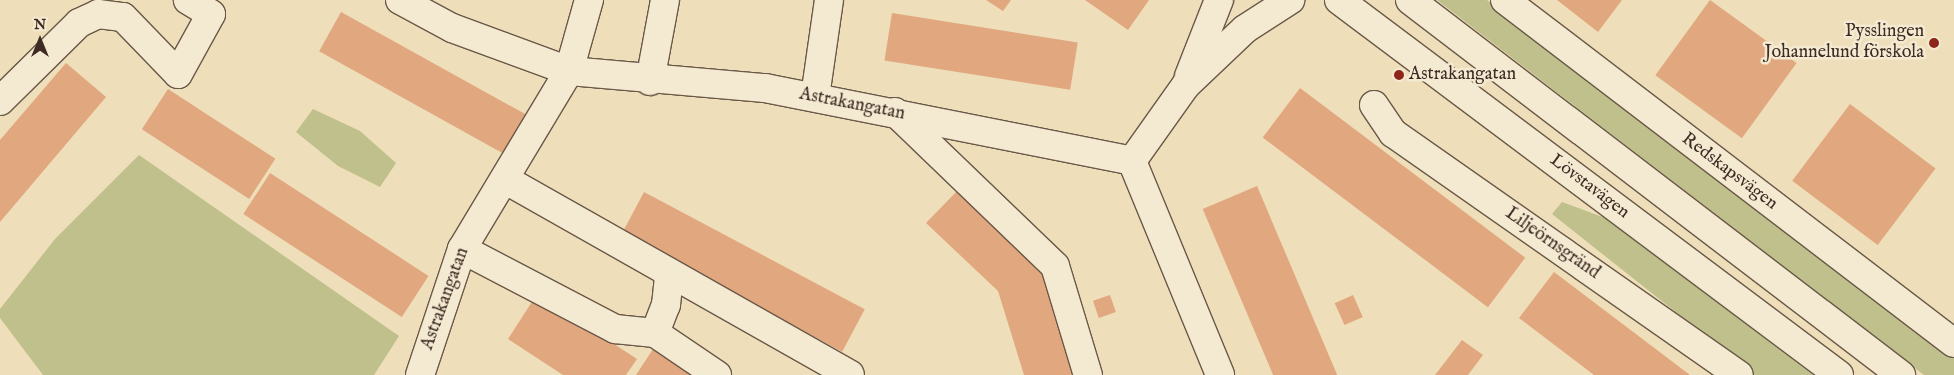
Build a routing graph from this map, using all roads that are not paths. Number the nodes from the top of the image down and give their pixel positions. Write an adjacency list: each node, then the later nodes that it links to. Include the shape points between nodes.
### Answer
1 (188, 0): 15 (street, via 211,14 178,74 123,18 98,14 80,23)
2 (400, 0): 11 (street, Astrakangatan, via 452,28)
3 (589, 0): 11 (street)
4 (665, 0): 12 (street)
5 (829, 0): 14 (street)
6 (1219, 0): 13 (street)
7 (1290, 0): 13 (street, via 1245,29)
8 (1339, 0): 30 (street, Lövstavägen)
9 (1410, 0): 31 (street)
10 (1505, 0): 23 (street, Redskapsvägen)
11 (569, 71): 12 (street, Astrakangatan); 19 (street, Astrakangatan)
12 (650, 81): 14 (street, Astrakangatan, via 765,88)
13 (1186, 85): 18 (street)
14 (815, 97): 17 (street, Astrakangatan)
15 (0, 101)
16 (1374, 105): 29 (street, Liljeörnsgränd, via 1393,133)
17 (895, 112): 18 (street, Astrakangatan); 27 (street, via 1055,266)
18 (1132, 161): 28 (street)
19 (506, 180): 20 (street, Astrakangatan); 21 (street)
20 (462, 249): 22 (street, via 615,329); 24 (street, Astrakangatan)
21 (670, 274): 22 (street, via 666,305); 26 (street)
22 (655, 333): 25 (street)
23 (1954, 343)
24 (420, 375)
25 (717, 375)
26 (850, 375)
27 (1088, 375)
28 (1220, 375)
29 (1738, 375)
30 (1839, 375)
31 (1901, 375)

